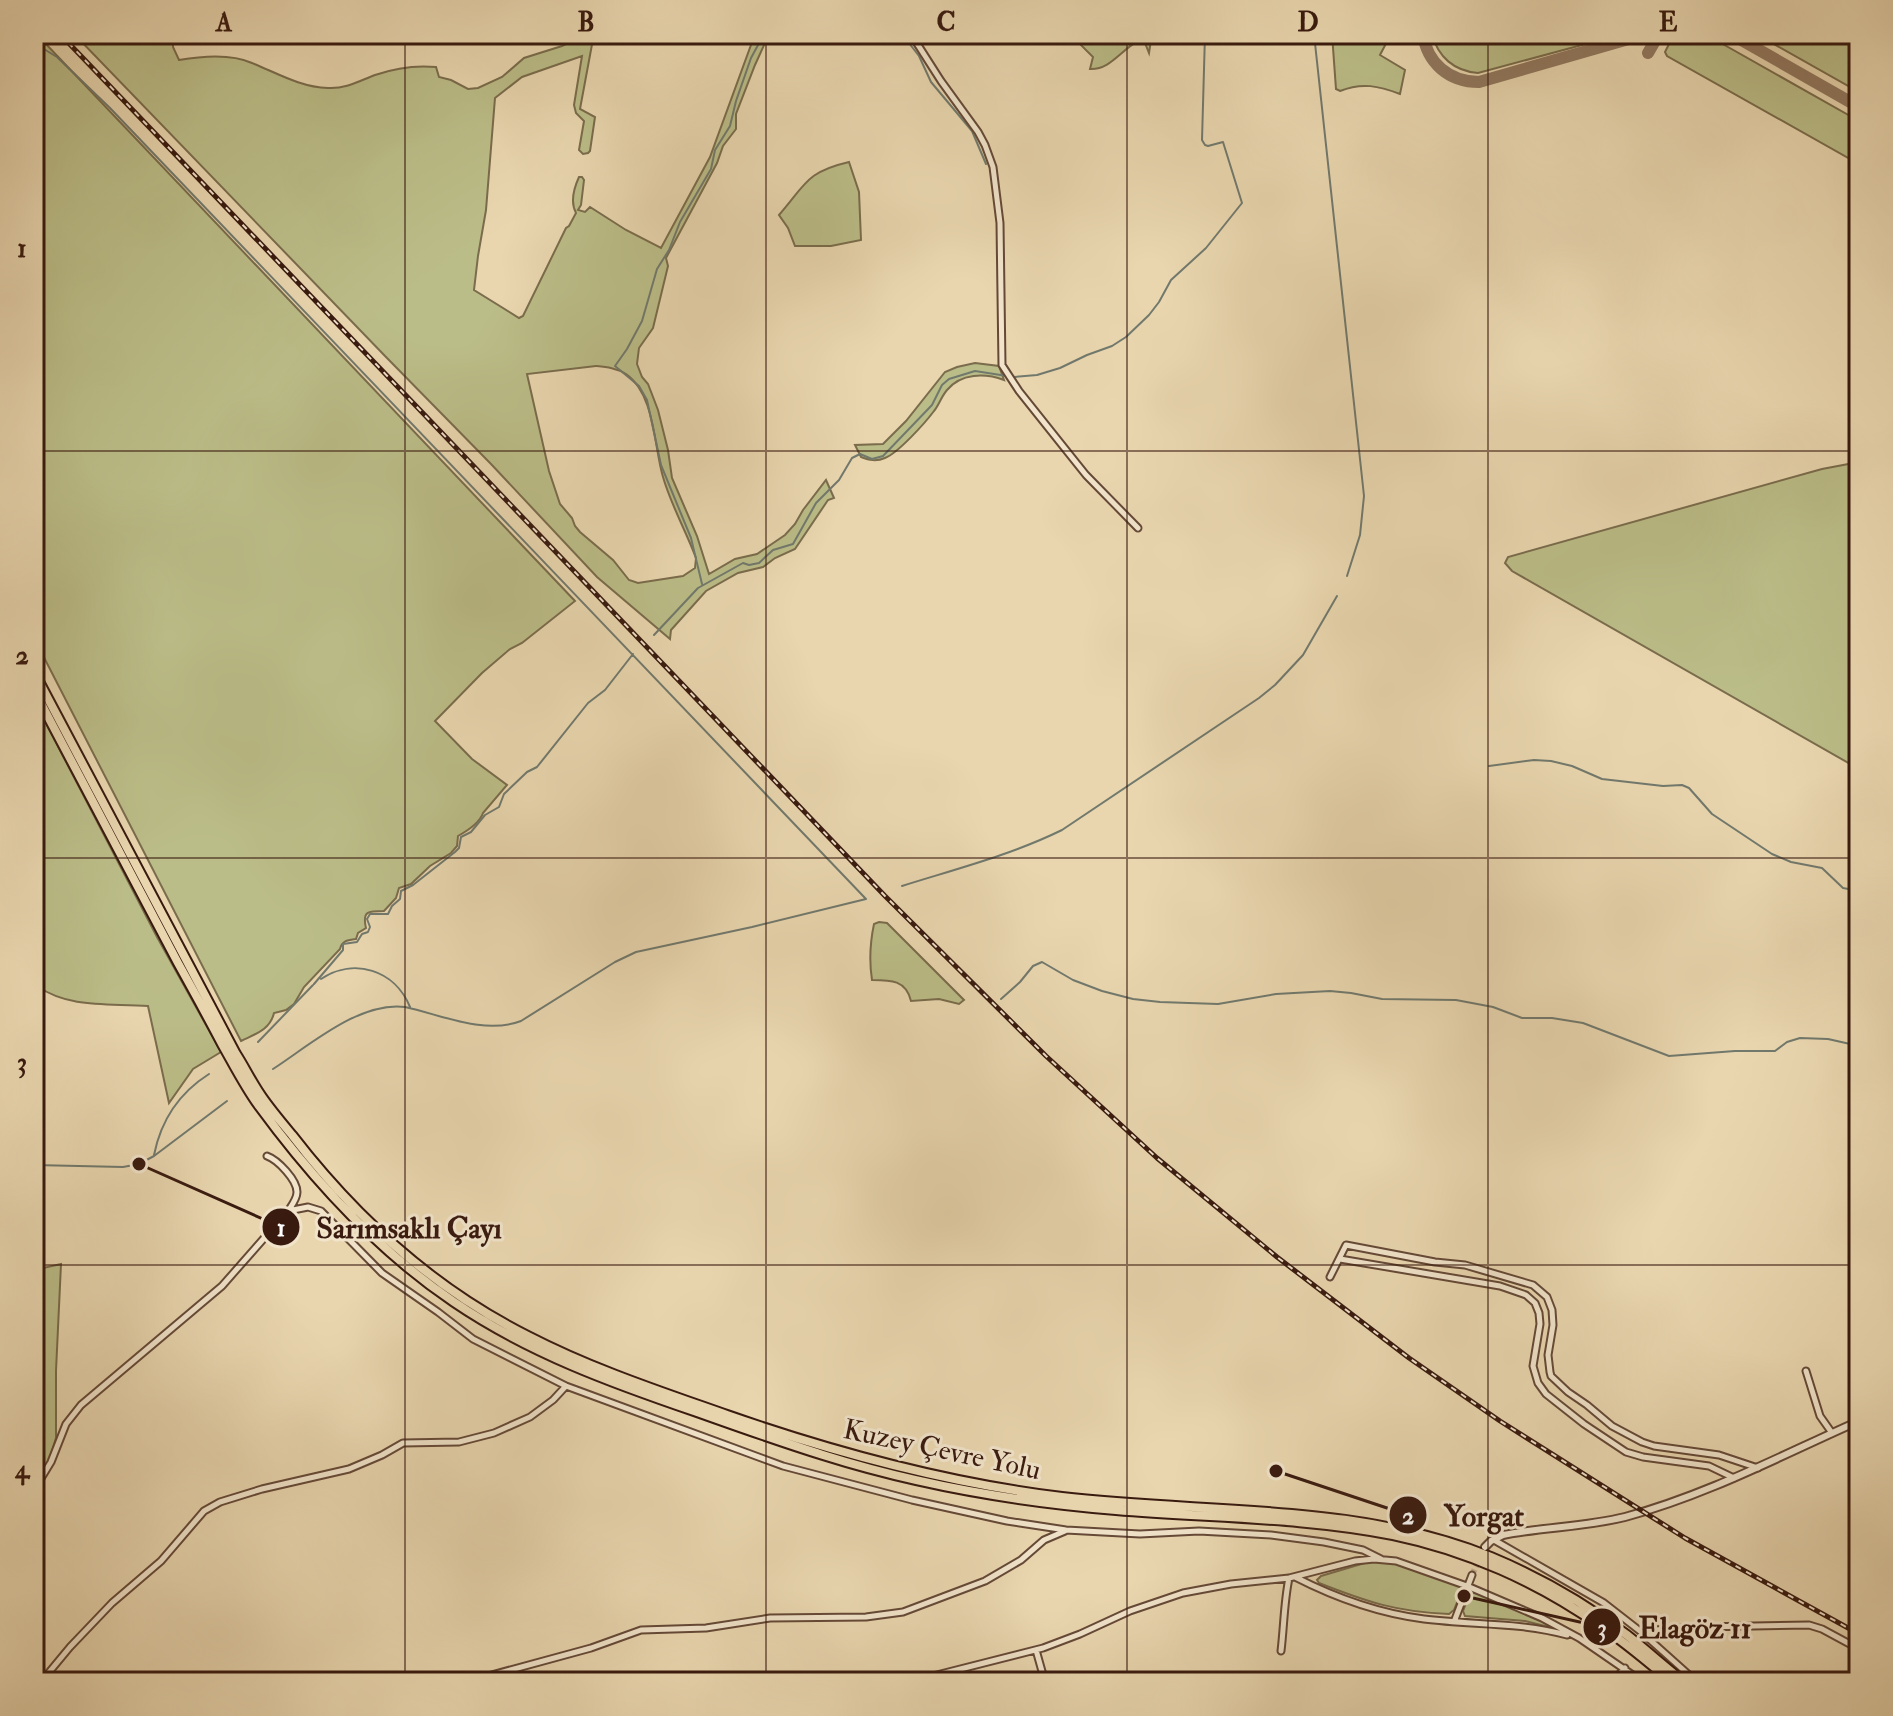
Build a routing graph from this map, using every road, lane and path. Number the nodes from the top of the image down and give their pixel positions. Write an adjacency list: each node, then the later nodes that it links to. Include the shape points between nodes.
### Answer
1 (911, 34): 2 (street, via 982,138 993,167 1000,223 1002,365 1086,475)
2 (1138, 528)
3 (34, 672): 5 (highway)
4 (34, 690): 5 (highway)
5 (108, 822): 6 (highway)
6 (258, 1100): 42 (highway, Kuzey Çevre Yolu, via 304,1163 390,1252 481,1319 566,1364 826,1456 923,1481 1062,1505 1330,1526 1425,1543 1540,1589 1597,1623); 43 (highway, Kuzey Çevre Yolu, via 395,1247 483,1311 581,1362 828,1449 939,1477 1064,1497 1331,1518 1428,1536 1489,1556 1552,1587 1615,1627)
7 (267, 1156): 8 (street, via 280,1164 296,1188)
8 (288, 1211): 12 (street, via 321,1211 382,1273 468,1337); 17 (street, via 222,1286 81,1405)
9 (1340, 1259): 10 (street); 15 (street, via 1346,1245 1465,1265 1533,1285 1547,1297 1553,1314 1551,1376 1568,1392 1642,1442 1719,1455); 16 (street, via 1526,1295 1539,1313 1533,1366 1546,1394 1626,1452 1709,1466)
10 (1330, 1277)
11 (1806, 1371): 14 (street, via 1820,1416)
12 (566, 1386): 18 (street, via 783,1466 912,1500); 34 (street, via 530,1417 494,1433 459,1442 403,1443 349,1469 212,1506)
13 (1859, 1421): 14 (street)
14 (1832, 1433): 15 (street)
15 (1758, 1468): 16 (street)
16 (1734, 1478): 19 (street, via 1624,1517)
17 (34, 1490)
18 (1066, 1530): 21 (street, via 1271,1535 1363,1550); 35 (street, via 985,1581 903,1612 641,1630)
19 (1493, 1540): 20 (street); 26 (street, via 1604,1603)
20 (1485, 1547)
21 (1381, 1559): 23 (street); 24 (street)
22 (1472, 1575): 24 (street)
23 (1292, 1578): 25 (street, via 1364,1607); 29 (street, via 1170,1596); 30 (street, via 1283,1607)
24 (1467, 1586): 25 (street); 27 (street)
25 (1454, 1622): 27 (street, via 1518,1625)
26 (1640, 1631): 28 (street, via 1809,1625); 44 (street)
27 (1579, 1638): 32 (street)
28 (1859, 1649)
29 (1036, 1650): 33 (street); 38 (street)
30 (1281, 1651)
31 (1859, 1661): 45 (street)
32 (1623, 1670): 39 (street); 40 (street); 41 (street)
33 (945, 1674): 36 (street); 37 (street)
34 (41, 1682)
35 (466, 1682)
36 (909, 1682)
37 (946, 1682)
38 (1045, 1682)
39 (1612, 1682)
40 (1625, 1682)
41 (1643, 1682)
42 (1672, 1682)
43 (1684, 1682)
44 (1697, 1682)
45 (1849, 1682)

